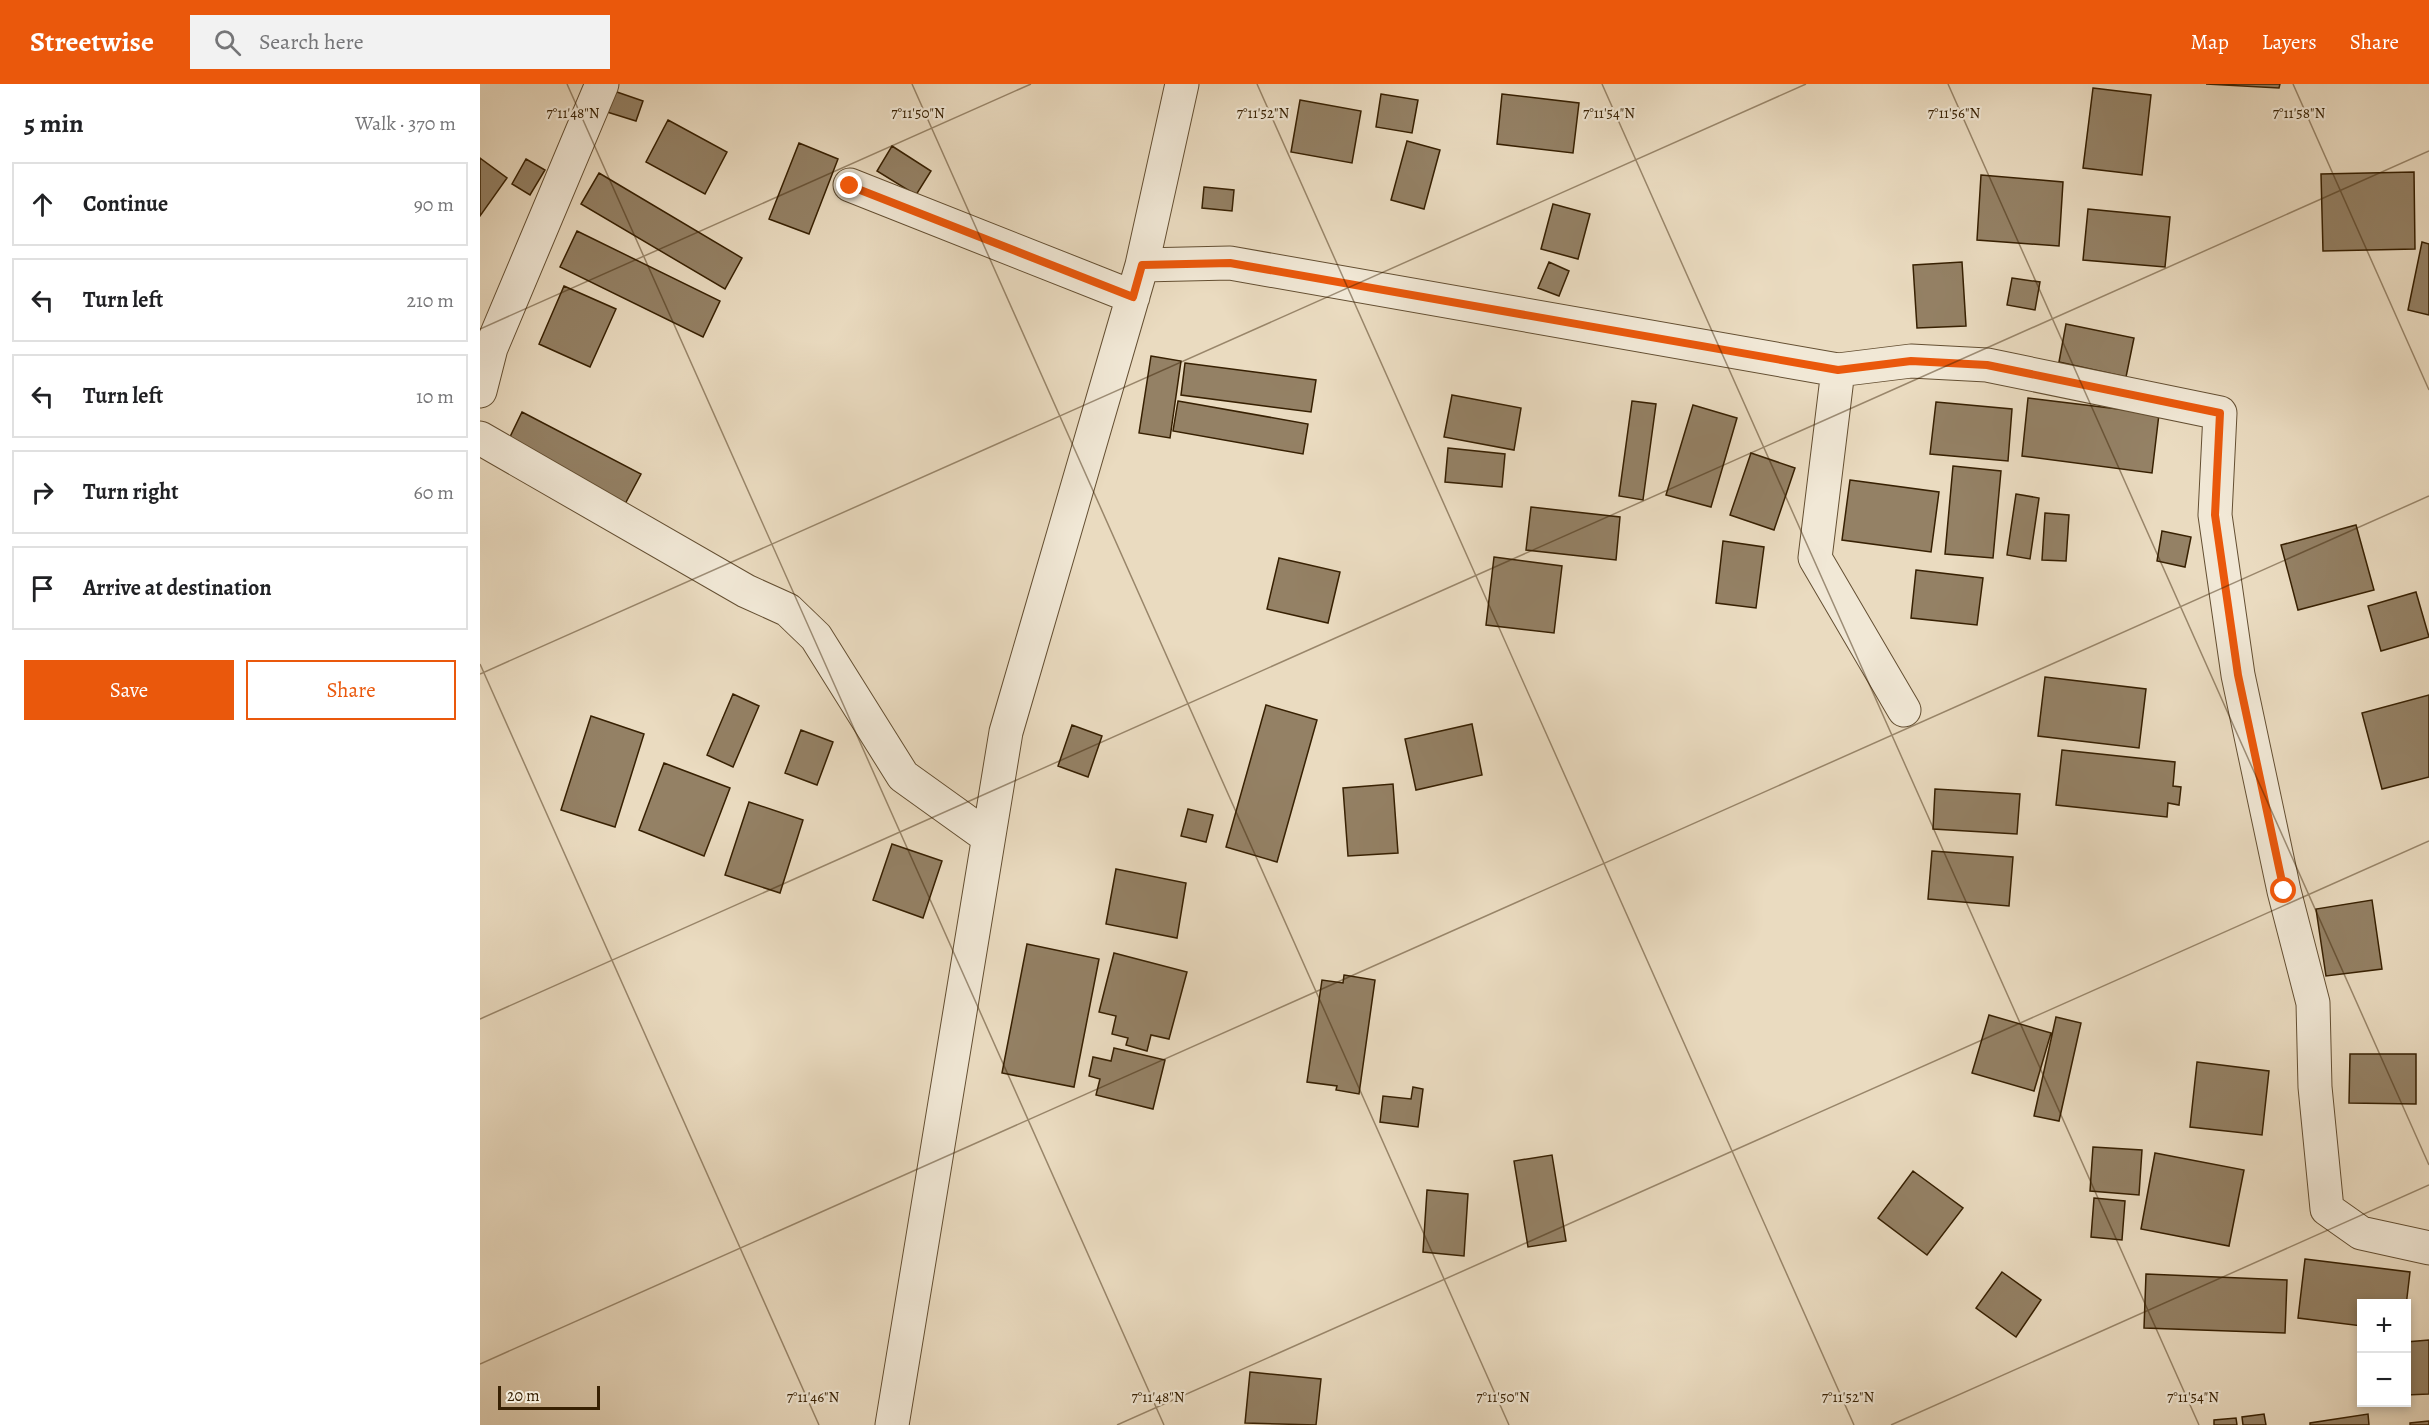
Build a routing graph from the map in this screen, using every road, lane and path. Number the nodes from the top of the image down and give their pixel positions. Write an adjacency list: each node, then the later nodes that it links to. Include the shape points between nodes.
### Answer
1 (602, 84): 6 (street)
2 (1182, 84): 4 (street)
3 (850, 186): 5 (street)
4 (1142, 265): 5 (street); 7 (street, via 1230,263)
5 (1133, 297): 11 (street, via 1006,732)
6 (486, 345): 8 (street)
7 (1838, 370): 10 (street, via 1815,558); 12 (street, via 1911,361 1987,365 2220,413 2215,515 2238,675 2284,891 2313,1003 2315,1087 2327,1209 2361,1233)
8 (480, 391)
9 (480, 438): 11 (street, via 746,591 788,610 816,637 903,776)
10 (1904, 710)
11 (988, 837): 13 (street)
12 (2429, 1248)
13 (892, 1425)

